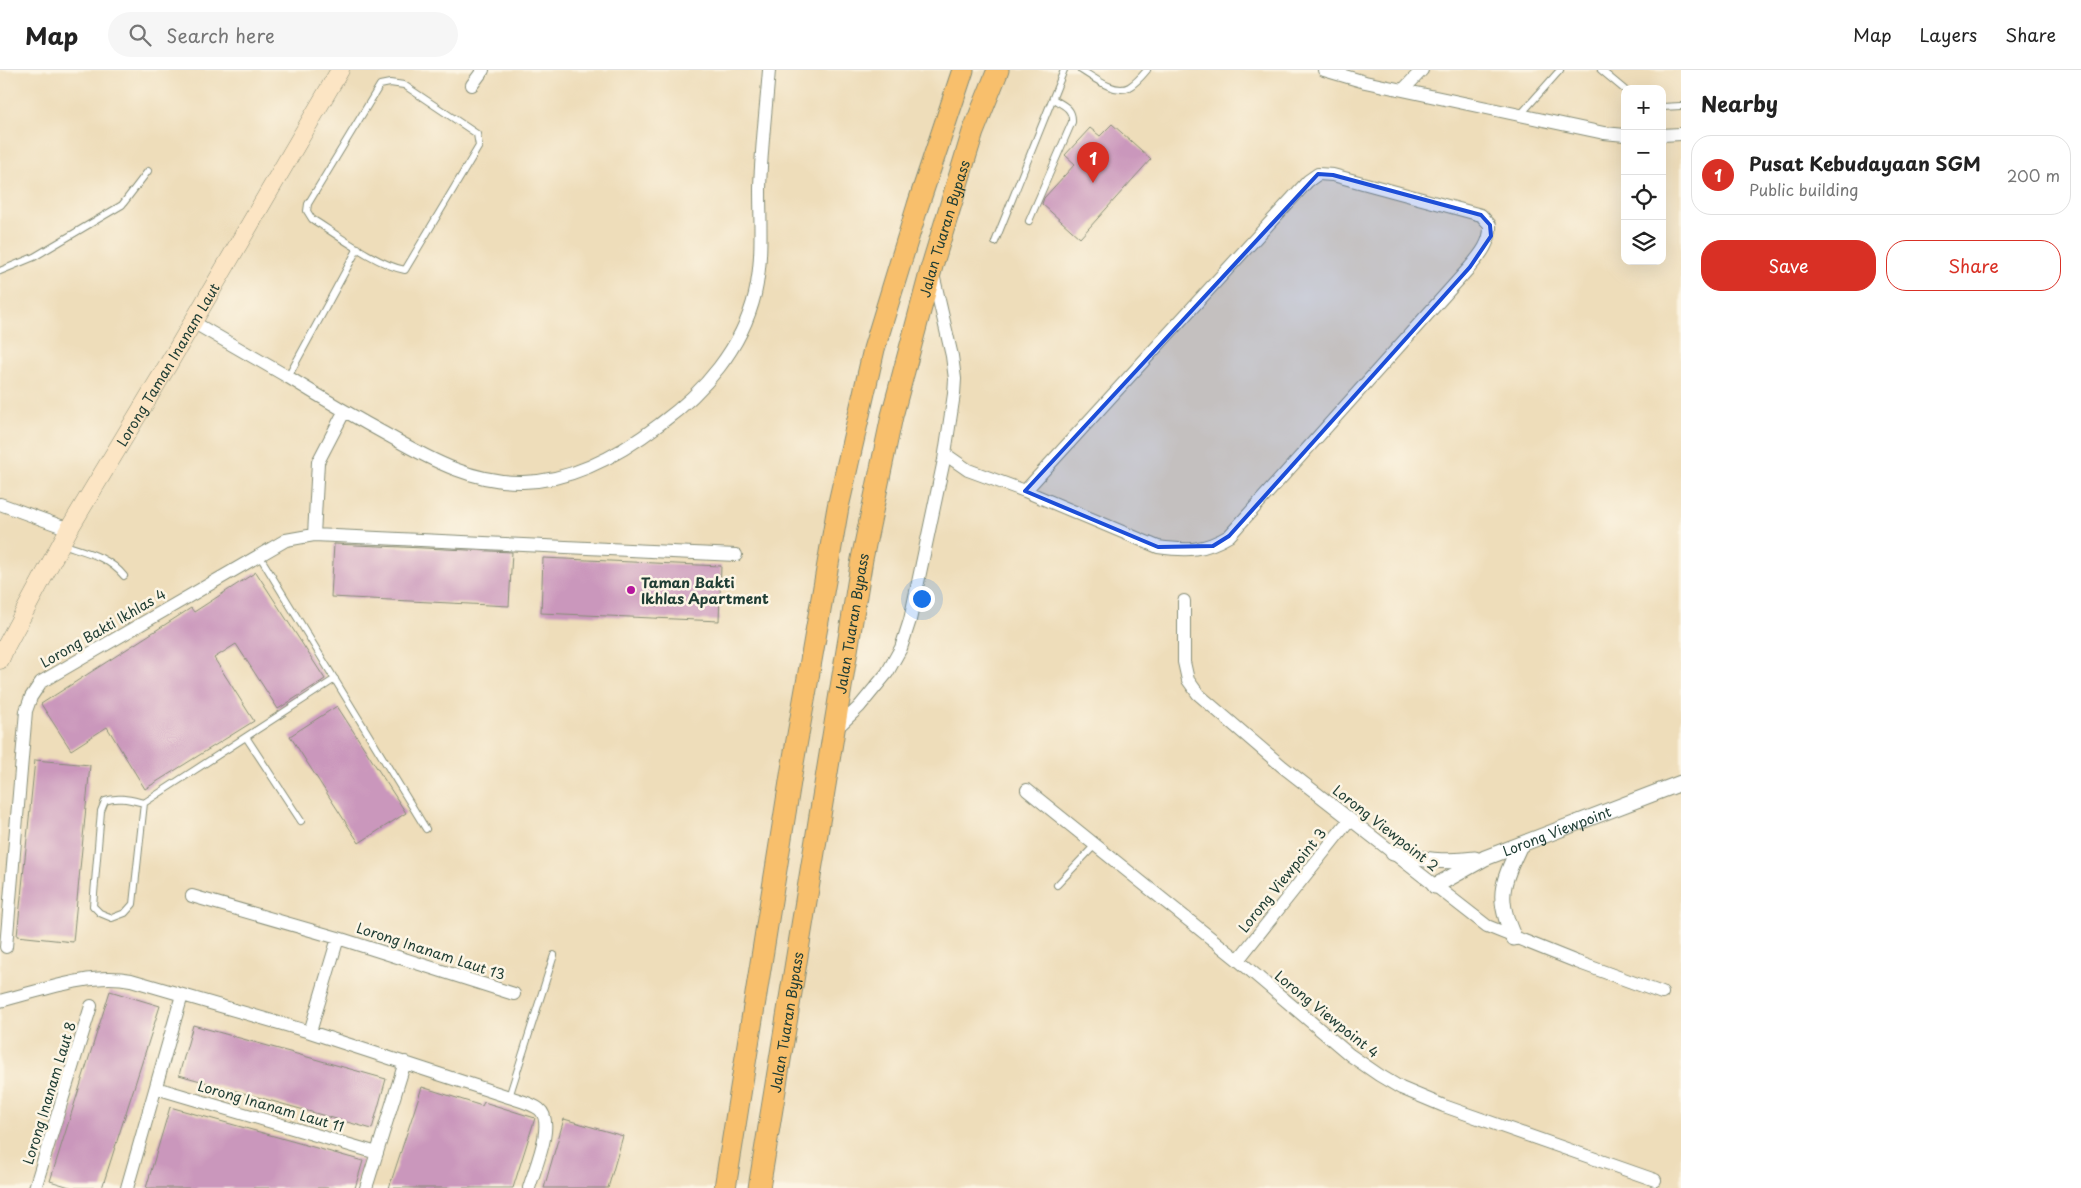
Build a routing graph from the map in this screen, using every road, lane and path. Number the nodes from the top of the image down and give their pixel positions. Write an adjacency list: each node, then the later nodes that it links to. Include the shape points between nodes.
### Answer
1 (340, 70): 29 (main road, Lorong Taman Inanam Laut)
2 (483, 70): 13 (street)
3 (769, 70): 31 (street, via 761,161 760,265 754,296 743,327 724,362 704,388 678,412 602,461 572,474 523,482 463,473 435,462)
4 (963, 70): 80 (highway, via 874,349 838,507 796,744)
5 (998, 70): 27 (highway, Jalan Tuaran Bypass, via 973,132)
6 (1064, 70): 16 (lane)
7 (1081, 70): 8 (lane, via 1119,89 1128,88)
8 (1147, 70)
9 (1324, 70): 15 (street)
10 (1422, 70): 15 (street)
11 (1560, 70): 19 (lane)
12 (1601, 70): 14 (lane)
13 (472, 85)
14 (1621, 87)
15 (1403, 90): 19 (street)
16 (1053, 99): 24 (lane, via 1069,109 1072,122); 25 (lane)
17 (1681, 106): 18 (lane)
18 (1666, 107)
19 (1521, 114): 21 (street)
20 (1681, 134): 22 (street)
21 (1621, 135)
22 (1666, 135)
23 (148, 171): 28 (lane, via 122,205 34,257)
24 (1029, 221)
25 (995, 242)
26 (358, 248): 26 (lane, via 394,268 405,270 479,146 477,134 404,85 380,85 308,204 307,211 312,219); 30 (lane)
27 (932, 266): 32 (street, via 955,379); 45 (highway, Jalan Tuaran Bypass, via 892,416 862,558)
28 (0, 270)
29 (193, 322): 30 (street); 37 (main road, Lorong Taman Inanam Laut)
30 (288, 377): 31 (street)
31 (344, 412): 38 (street, via 318,462)
32 (944, 454): 33 (street); 34 (street)
33 (968, 470): 34 (street); 35 (street)
34 (940, 474): 45 (street, via 910,620 901,648 887,673)
35 (1026, 491): 35 (street, via 1158,547 1178,550 1213,546 1229,536 1470,267 1491,236 1490,225 1481,215 1333,175 1318,174 1308,181)
36 (0, 504): 37 (street)
37 (65, 536): 41 (lane, via 115,565); 43 (main road, Lorong Taman Inanam Laut)
38 (314, 536): 39 (street, Lorong Bakti Ikhlas 4, via 286,540); 40 (street, Lorong Bakti Ikhlas 4)
39 (259, 555): 44 (lane); 62 (street, Lorong Bakti Ikhlas 4, via 41,682 30,696 26,711)
40 (736, 556)
41 (124, 576)
42 (1184, 601): 50 (street, Lorong Viewpoint 2, via 1184,662 1188,680 1198,694 1282,767)
43 (0, 660)
44 (335, 679): 46 (lane); 52 (lane)
45 (833, 732): 81 (highway, Jalan Tuaran Bypass)
46 (246, 737): 49 (lane); 51 (lane)
47 (1681, 784): 54 (street, Lorong Viewpoint)
48 (1027, 790): 53 (street, Lorong Viewpoint 4)
49 (144, 803): 49 (lane, via 111,799 105,801 101,811 94,906 112,918 125,913 133,904)
50 (1350, 819): 55 (street, Lorong Viewpoint 2); 64 (street, Lorong Viewpoint 3)
51 (300, 821)
52 (426, 829)
53 (1095, 845): 57 (lane); 64 (street, Lorong Viewpoint 4)
54 (1520, 846): 56 (street, Lorong Viewpoint); 61 (street, via 1503,886 1503,908)
55 (1393, 853): 56 (street, via 1438,862); 58 (street, Lorong Viewpoint 2)
56 (1485, 858): 58 (street, Lorong Viewpoint)
57 (1057, 885)
58 (1435, 886): 61 (street, Lorong Viewpoint 2, via 1486,926)
59 (192, 896): 60 (street, Lorong Inanam Laut 13)
60 (338, 938): 66 (street, Lorong Inanam Laut 13); 70 (street, Lorong Inanam Laut 13)
61 (1514, 938): 65 (street, Lorong Viewpoint 2)
62 (6, 947)
63 (554, 955): 73 (lane)
64 (1238, 960): 75 (street, Lorong Viewpoint 4, via 1350,1055 1401,1088)
65 (1662, 993)
66 (514, 994)
67 (182, 995): 68 (street, via 131,980 104,977); 70 (street); 72 (street)
68 (0, 1001)
69 (91, 1006): 76 (street, Lorong Inanam Laut 8)
70 (310, 1032): 71 (street)
71 (405, 1062): 73 (street); 74 (street)
72 (156, 1088): 74 (street, Lorong Inanam Laut 11); 77 (street)
73 (509, 1097): 79 (street, via 538,1108 546,1123 546,1133)
74 (377, 1153): 78 (street)
75 (1655, 1180)
76 (35, 1188)
77 (128, 1188)
78 (366, 1188)
79 (529, 1188)
80 (725, 1188)
81 (759, 1188)

